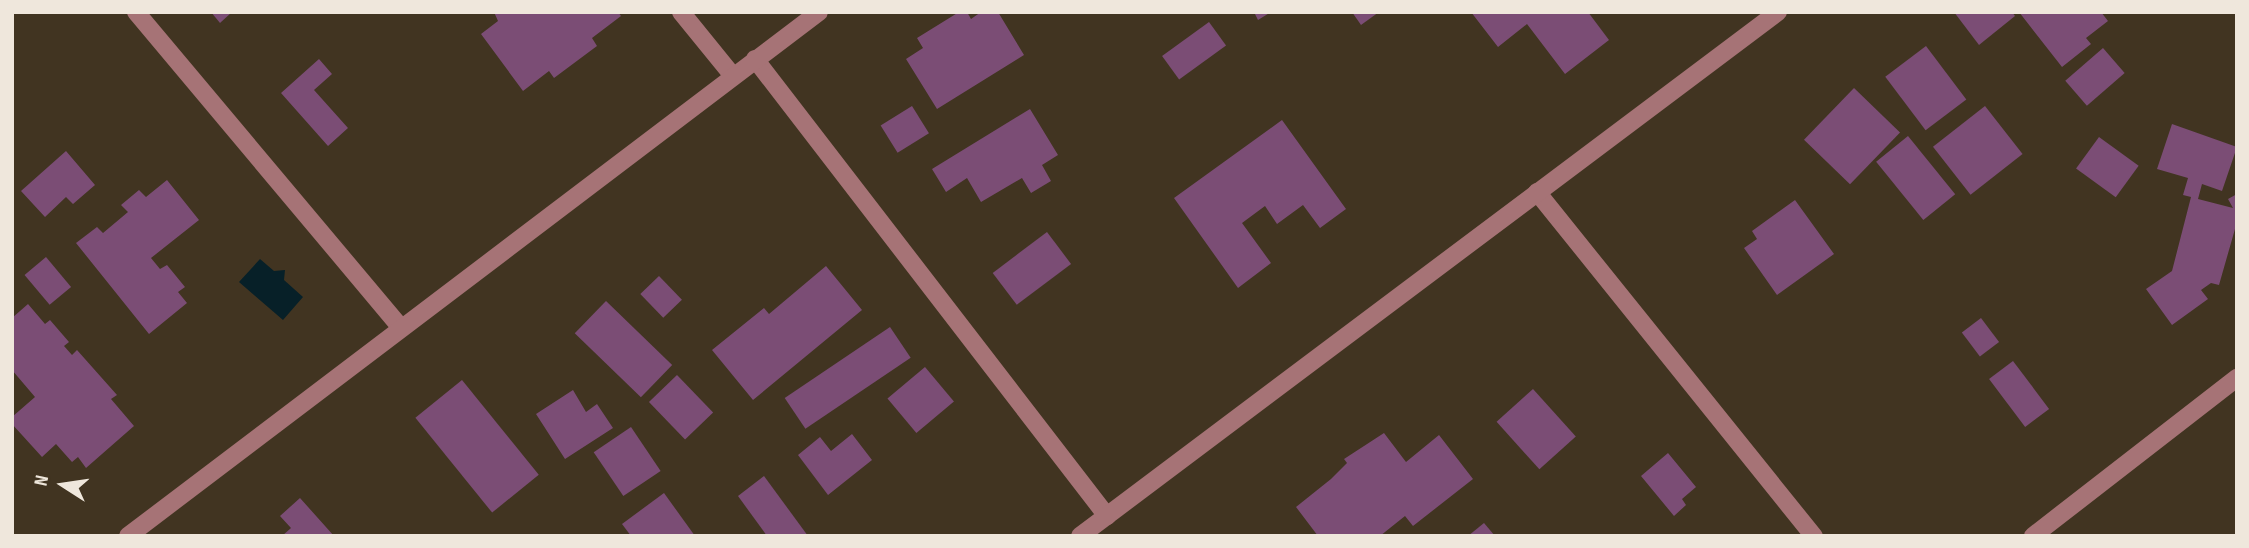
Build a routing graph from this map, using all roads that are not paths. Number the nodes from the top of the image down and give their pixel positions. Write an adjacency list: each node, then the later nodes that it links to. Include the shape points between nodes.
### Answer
1 (136, 12): 8 (street)
2 (681, 12): 6 (street)
3 (819, 12): 5 (street)
4 (1778, 12): 7 (street)
5 (755, 59): 6 (street); 10 (street)
6 (733, 76): 8 (street)
7 (1537, 192): 10 (street); 13 (street)
8 (401, 328): 11 (street)
9 (2237, 378): 14 (street)
10 (1107, 516): 12 (street)
11 (128, 536)
12 (1080, 536)
13 (1814, 536)
14 (2033, 536)

